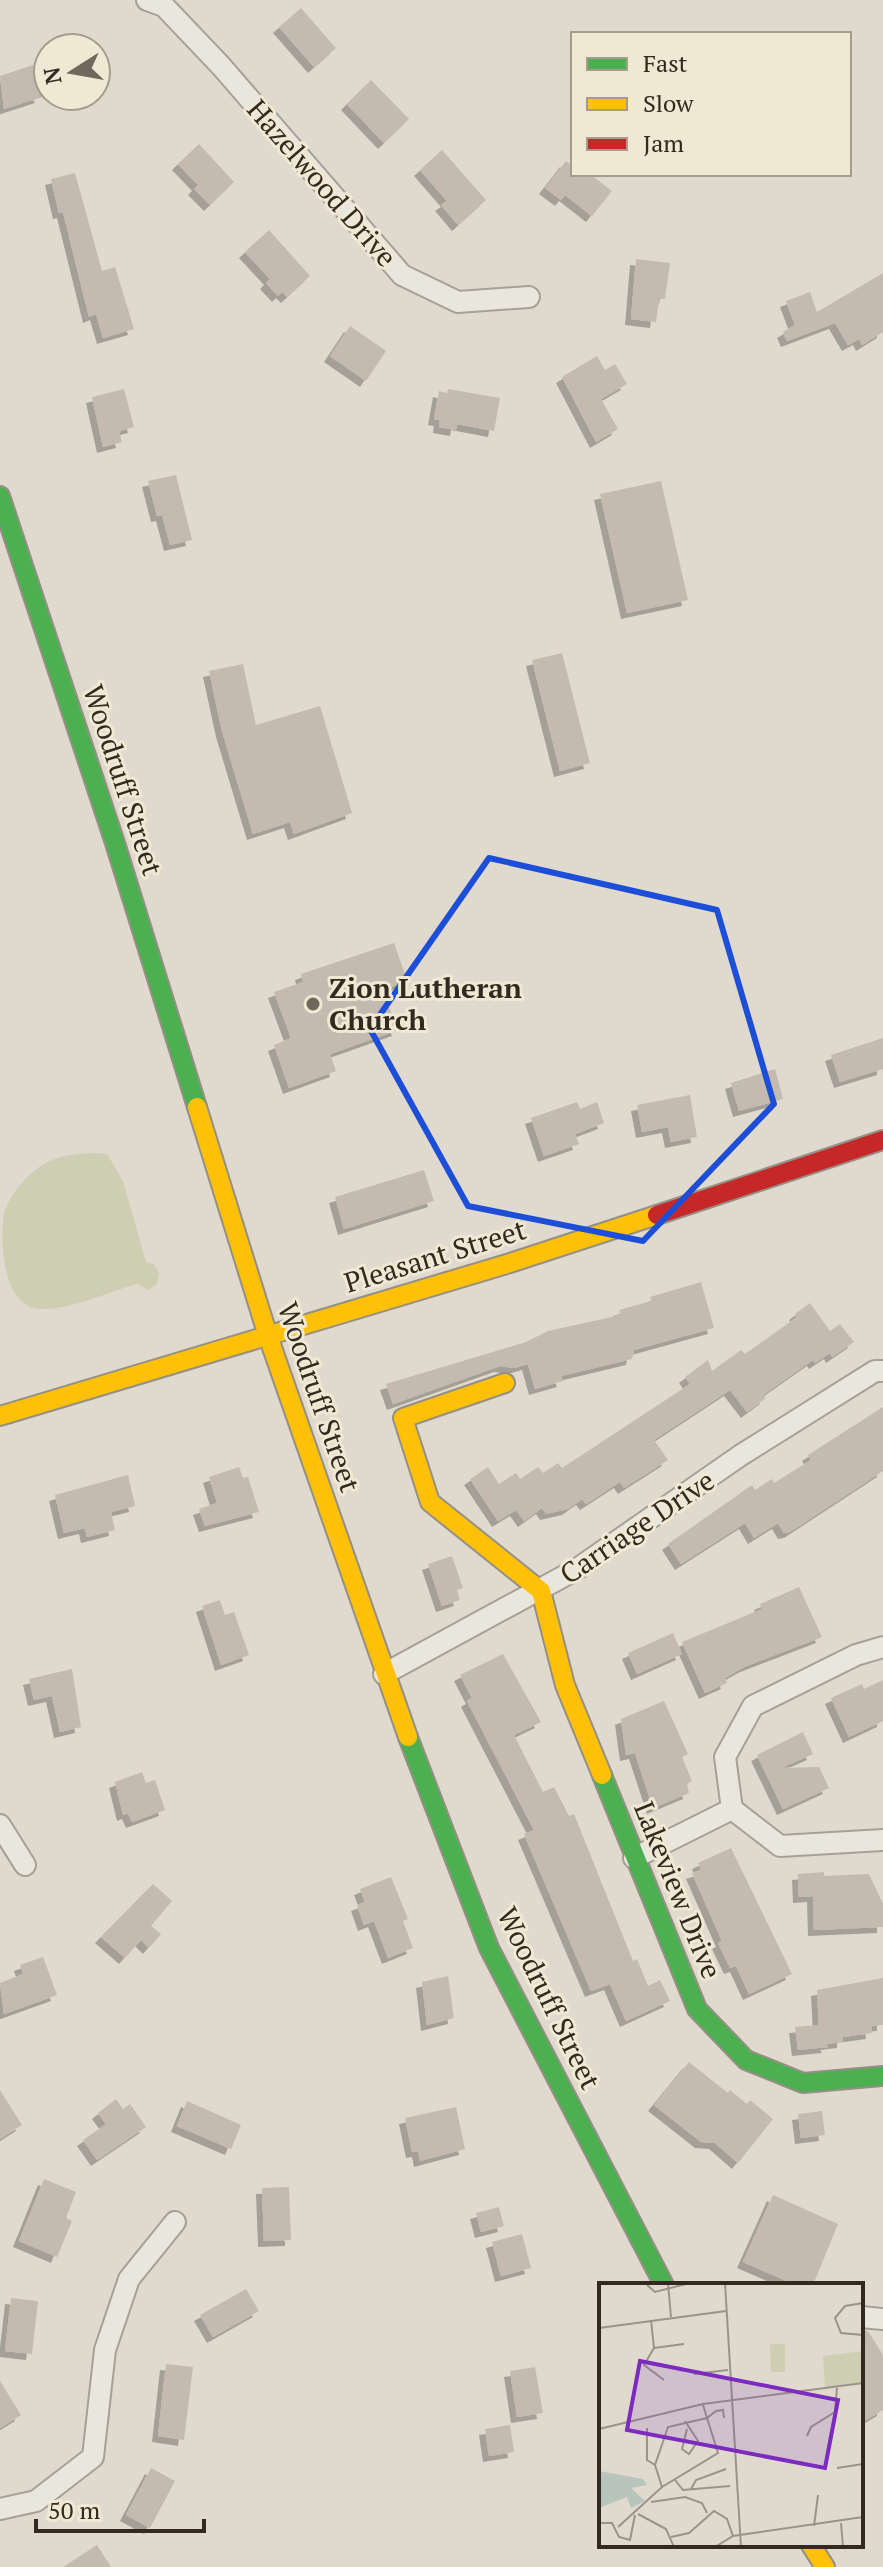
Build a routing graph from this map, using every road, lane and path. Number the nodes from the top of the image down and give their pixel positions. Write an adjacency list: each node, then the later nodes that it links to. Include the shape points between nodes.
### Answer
1 (147, 0): 2 (street, Hazelwood Drive, via 164,6 221,66 402,275 458,302)
2 (529, 297)
3 (0, 496): 5 (street, Woodruff Street, via 115,843)
4 (883, 1140): 5 (street, Pleasant Street)
5 (268, 1336): 8 (street, Pleasant Street); 11 (street, Woodruff Street)
6 (883, 1371): 9 (street, Carriage Drive, via 875,1371 741,1455)
7 (505, 1383): 9 (street, via 403,1418 430,1502)
8 (0, 1416)
9 (541, 1591): 11 (street, Carriage Drive); 15 (street, Lakeview Drive, via 565,1685)
10 (883, 1647): 12 (street, via 753,1706 725,1757)
11 (384, 1674): 19 (street, Woodruff Street, via 489,1948)
12 (732, 1809): 14 (street, via 780,1846); 15 (street)
13 (0, 1825): 16 (street)
14 (883, 1840)
15 (634, 1858): 17 (street, Lakeview Drive, via 697,2009 746,2060 803,2083)
16 (25, 1865)
17 (883, 2076)
18 (175, 2222): 22 (street, via 129,2279 105,2350 93,2457 36,2501)
19 (663, 2283)
20 (863, 2317): 21 (street)
21 (883, 2319)
22 (0, 2509)
23 (812, 2547): 24 (street)
24 (825, 2567)

